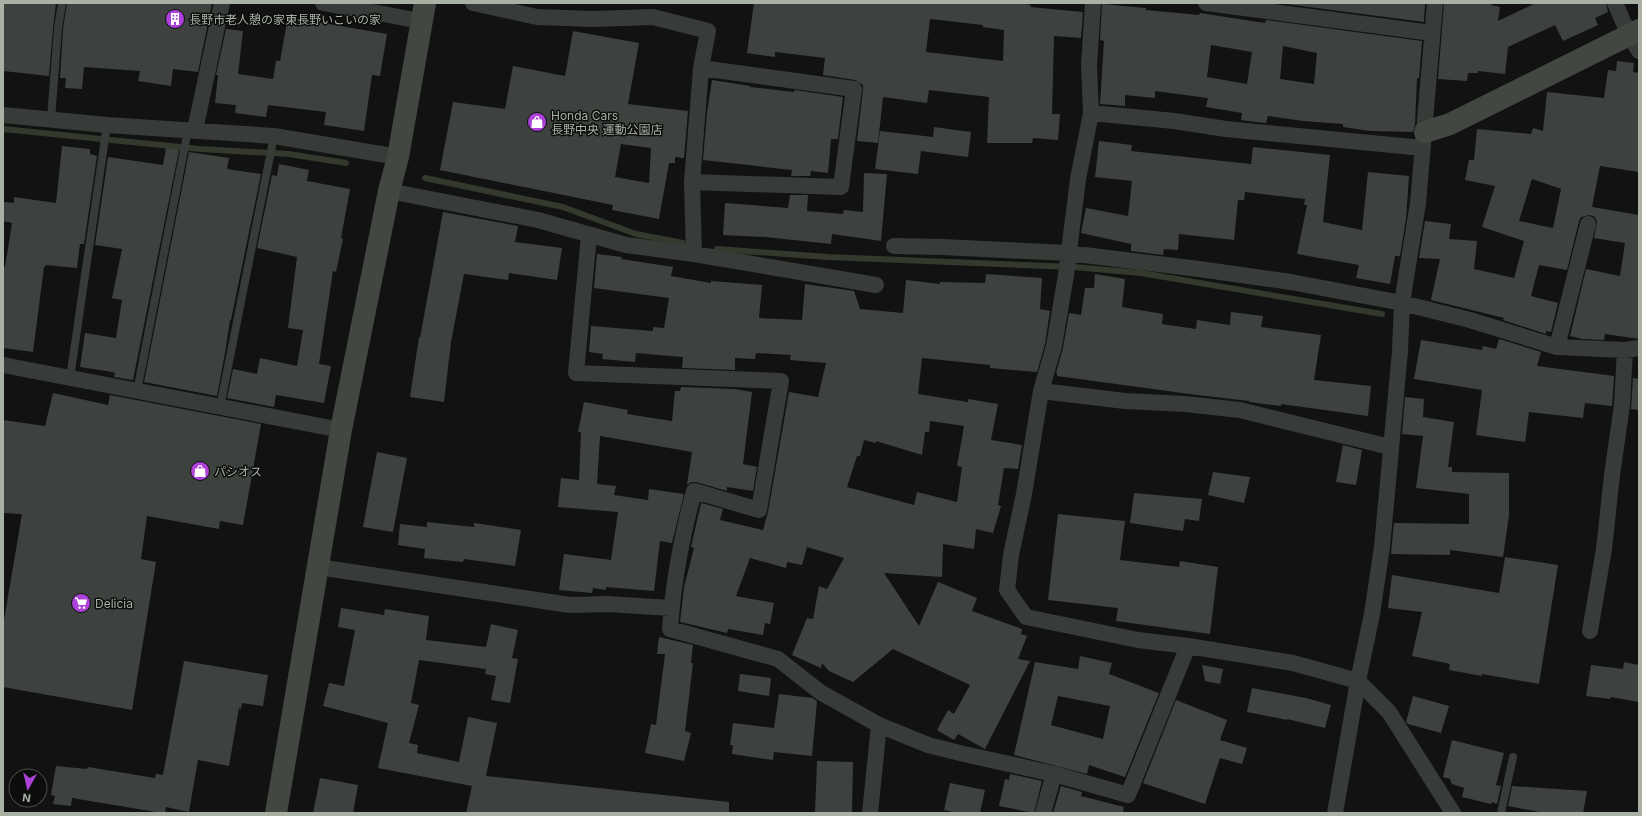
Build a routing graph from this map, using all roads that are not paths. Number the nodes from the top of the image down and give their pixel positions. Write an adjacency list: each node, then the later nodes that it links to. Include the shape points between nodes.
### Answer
1 (62, 3): 15 (lane)
2 (222, 3): 17 (street)
3 (323, 3): 9 (street)
4 (473, 3): 12 (street, via 537,17 653,17 708,31)
5 (1093, 3): 13 (street, via 1089,66)
6 (1206, 3): 10 (street)
7 (1435, 3): 10 (street)
8 (1615, 3): 11 (street)
9 (423, 12): 20 (street)
10 (1432, 33): 19 (street)
11 (1636, 38): 19 (street, via 1450,124)
12 (701, 68): 21 (street); 21 (street, via 854,89 841,187)
13 (1092, 113): 19 (street, via 1174,120 1226,128); 27 (street, via 1078,179)
14 (3, 115): 15 (street)
15 (51, 119): 16 (street)
16 (106, 128): 17 (street); 33 (lane)
17 (190, 132): 18 (street); 34 (lane)
18 (273, 139): 20 (street); 36 (lane)
19 (1424, 140): 29 (street, via 1418,203)
20 (398, 157): 22 (street)
21 (692, 182): 26 (street)
22 (390, 191): 24 (street, via 538,220); 37 (street)
23 (1588, 224): 30 (street)
24 (589, 235): 26 (street, via 626,245); 40 (street, via 576,373 780,381 759,510 694,491)
25 (894, 246): 27 (street, via 950,247)
26 (694, 254): 28 (street)
27 (1067, 264): 29 (street, via 1199,269 1291,282); 35 (street, via 1054,346)
28 (876, 285)
29 (1402, 304): 30 (street, via 1470,320); 38 (street)
30 (1557, 347): 31 (street)
31 (1632, 349): 41 (street)
32 (3, 365): 33 (street)
33 (70, 378): 34 (street)
34 (138, 391): 36 (street)
35 (1041, 391): 38 (street, via 1240,410); 42 (street, via 1007,590 1026,617 1138,640)
36 (220, 407): 37 (street)
37 (341, 430): 39 (street)
38 (1390, 447): 43 (street, via 1380,562)
39 (318, 567): 40 (street, via 570,605 608,604); 47 (street)
40 (671, 608): 44 (street, via 670,629 778,659 820,692)
41 (1590, 631)
42 (1188, 646): 43 (street, via 1293,663); 46 (street, via 1128,795)
43 (1358, 681): 50 (street); 51 (street, via 1389,712)
44 (879, 725): 46 (street, via 928,744); 48 (street)
45 (1513, 757): 52 (lane)
46 (1054, 774): 49 (street)
47 (276, 813)
48 (870, 813)
49 (1043, 813)
50 (1335, 813)
51 (1453, 813)
52 (1501, 813)

